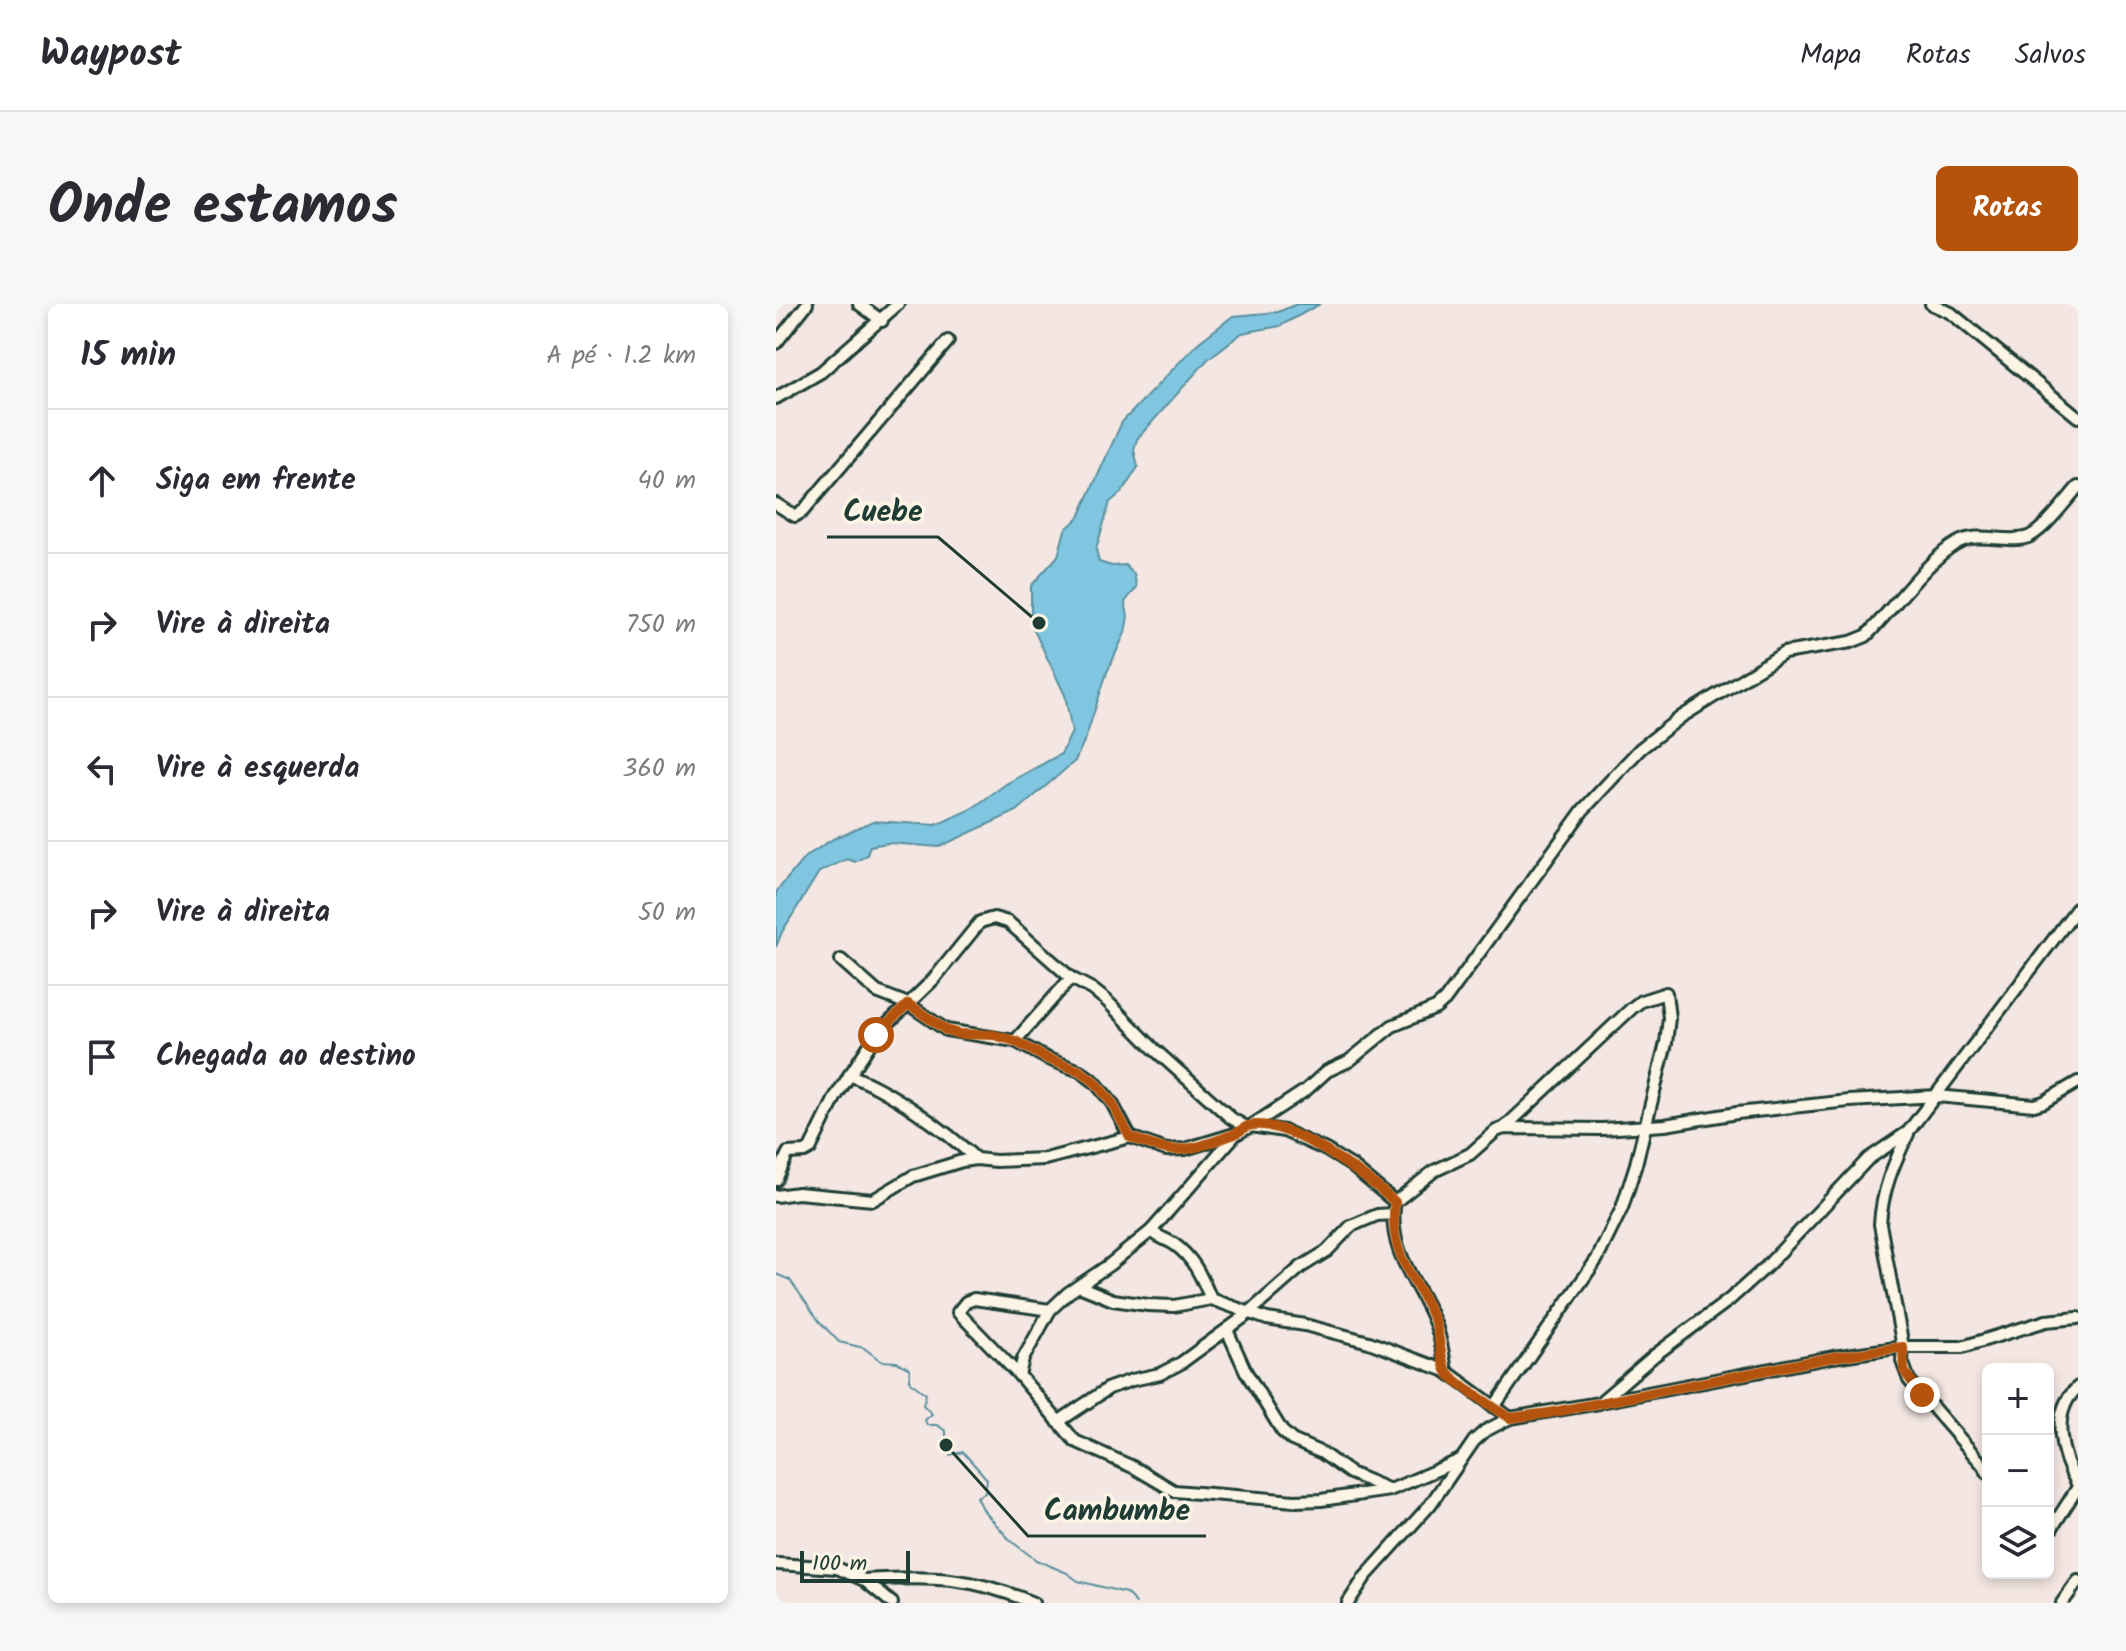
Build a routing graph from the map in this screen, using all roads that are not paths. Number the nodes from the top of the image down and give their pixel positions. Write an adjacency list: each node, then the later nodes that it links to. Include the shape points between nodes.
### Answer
1 (807, 304): 7 (street)
2 (859, 304): 5 (street)
3 (898, 304): 5 (street)
4 (1931, 304): 9 (street, via 1951,313)
5 (882, 321): 8 (street, via 821,372)
6 (948, 341): 11 (street, via 802,512 791,515)
7 (776, 343)
8 (776, 398)
9 (2078, 417)
10 (2078, 487): 21 (street, via 2026,538 1959,541 1866,636 1784,653 1681,717 1640,749 1583,810 1445,1000 1392,1026 1349,1061)
11 (776, 504)
12 (2078, 907): 19 (street)
13 (841, 960): 15 (street, via 877,992)
14 (1071, 978): 15 (street, via 1008,922 994,918 980,922); 16 (street); 21 (street, via 1106,1000)
15 (908, 1004): 16 (street, via 946,1030); 17 (street, via 876,1035)
16 (1015, 1041): 24 (street, via 1095,1082)
17 (849, 1075): 25 (street, via 930,1122); 26 (street, via 810,1149 788,1153)
18 (2078, 1082): 19 (street, via 2034,1105)
19 (1937, 1096): 20 (street, via 1835,1102); 23 (street)
20 (1644, 1126): 22 (street); 22 (street, via 1666,1043 1664,992 1632,1008); 43 (street, via 1622,1208 1597,1259)
21 (1245, 1128): 24 (street, via 1185,1149 1166,1150); 28 (street, via 1284,1131 1326,1150 1352,1166); 29 (street)
22 (1504, 1128): 28 (street, via 1470,1154 1434,1171)
23 (1908, 1132): 36 (street, via 1890,1170 1880,1224); 42 (street, via 1868,1159 1729,1300)
24 (1130, 1137): 25 (street, via 1045,1159)
25 (976, 1159): 27 (street, via 913,1176 873,1200)
26 (776, 1180)
27 (776, 1196)
28 (1394, 1208): 33 (street, via 1351,1226); 39 (street, via 1397,1249 1433,1318)
29 (1151, 1231): 30 (street); 31 (street, via 1189,1258)
30 (1079, 1286): 31 (street, via 1113,1300 1148,1305); 32 (street)
31 (1211, 1299): 33 (street)
32 (1050, 1310): 37 (street); 38 (street, via 974,1299 959,1309 959,1317)
33 (1248, 1312): 35 (street); 39 (street, via 1343,1334)
34 (2078, 1318): 36 (street, via 2046,1321 1962,1347)
35 (1227, 1330): 45 (street, via 1181,1363 1109,1388); 49 (street, via 1282,1431 1350,1473)
36 (1903, 1347): 42 (street); 47 (street, via 1909,1380)
37 (1023, 1359): 38 (street); 40 (street)
38 (1007, 1363): 40 (street)
39 (1446, 1371): 43 (street)
40 (1019, 1375): 45 (street)
41 (2078, 1387): 48 (street, via 2064,1406 2060,1434)
42 (1599, 1403): 44 (street)
43 (1494, 1407): 44 (street)
44 (1510, 1418): 46 (street, via 1485,1431)
45 (1058, 1422): 49 (street, via 1075,1441 1174,1491 1295,1501)
46 (1461, 1460): 49 (street); 56 (street)
47 (1982, 1465)
48 (2078, 1486): 50 (street)
49 (1390, 1490)
50 (2054, 1524)
51 (778, 1564): 52 (street, via 837,1568)
52 (864, 1580): 54 (street); 55 (street, via 965,1580)
53 (2078, 1581): 57 (street)
54 (892, 1603)
55 (1033, 1603)
56 (1348, 1603)
57 (2062, 1603)

